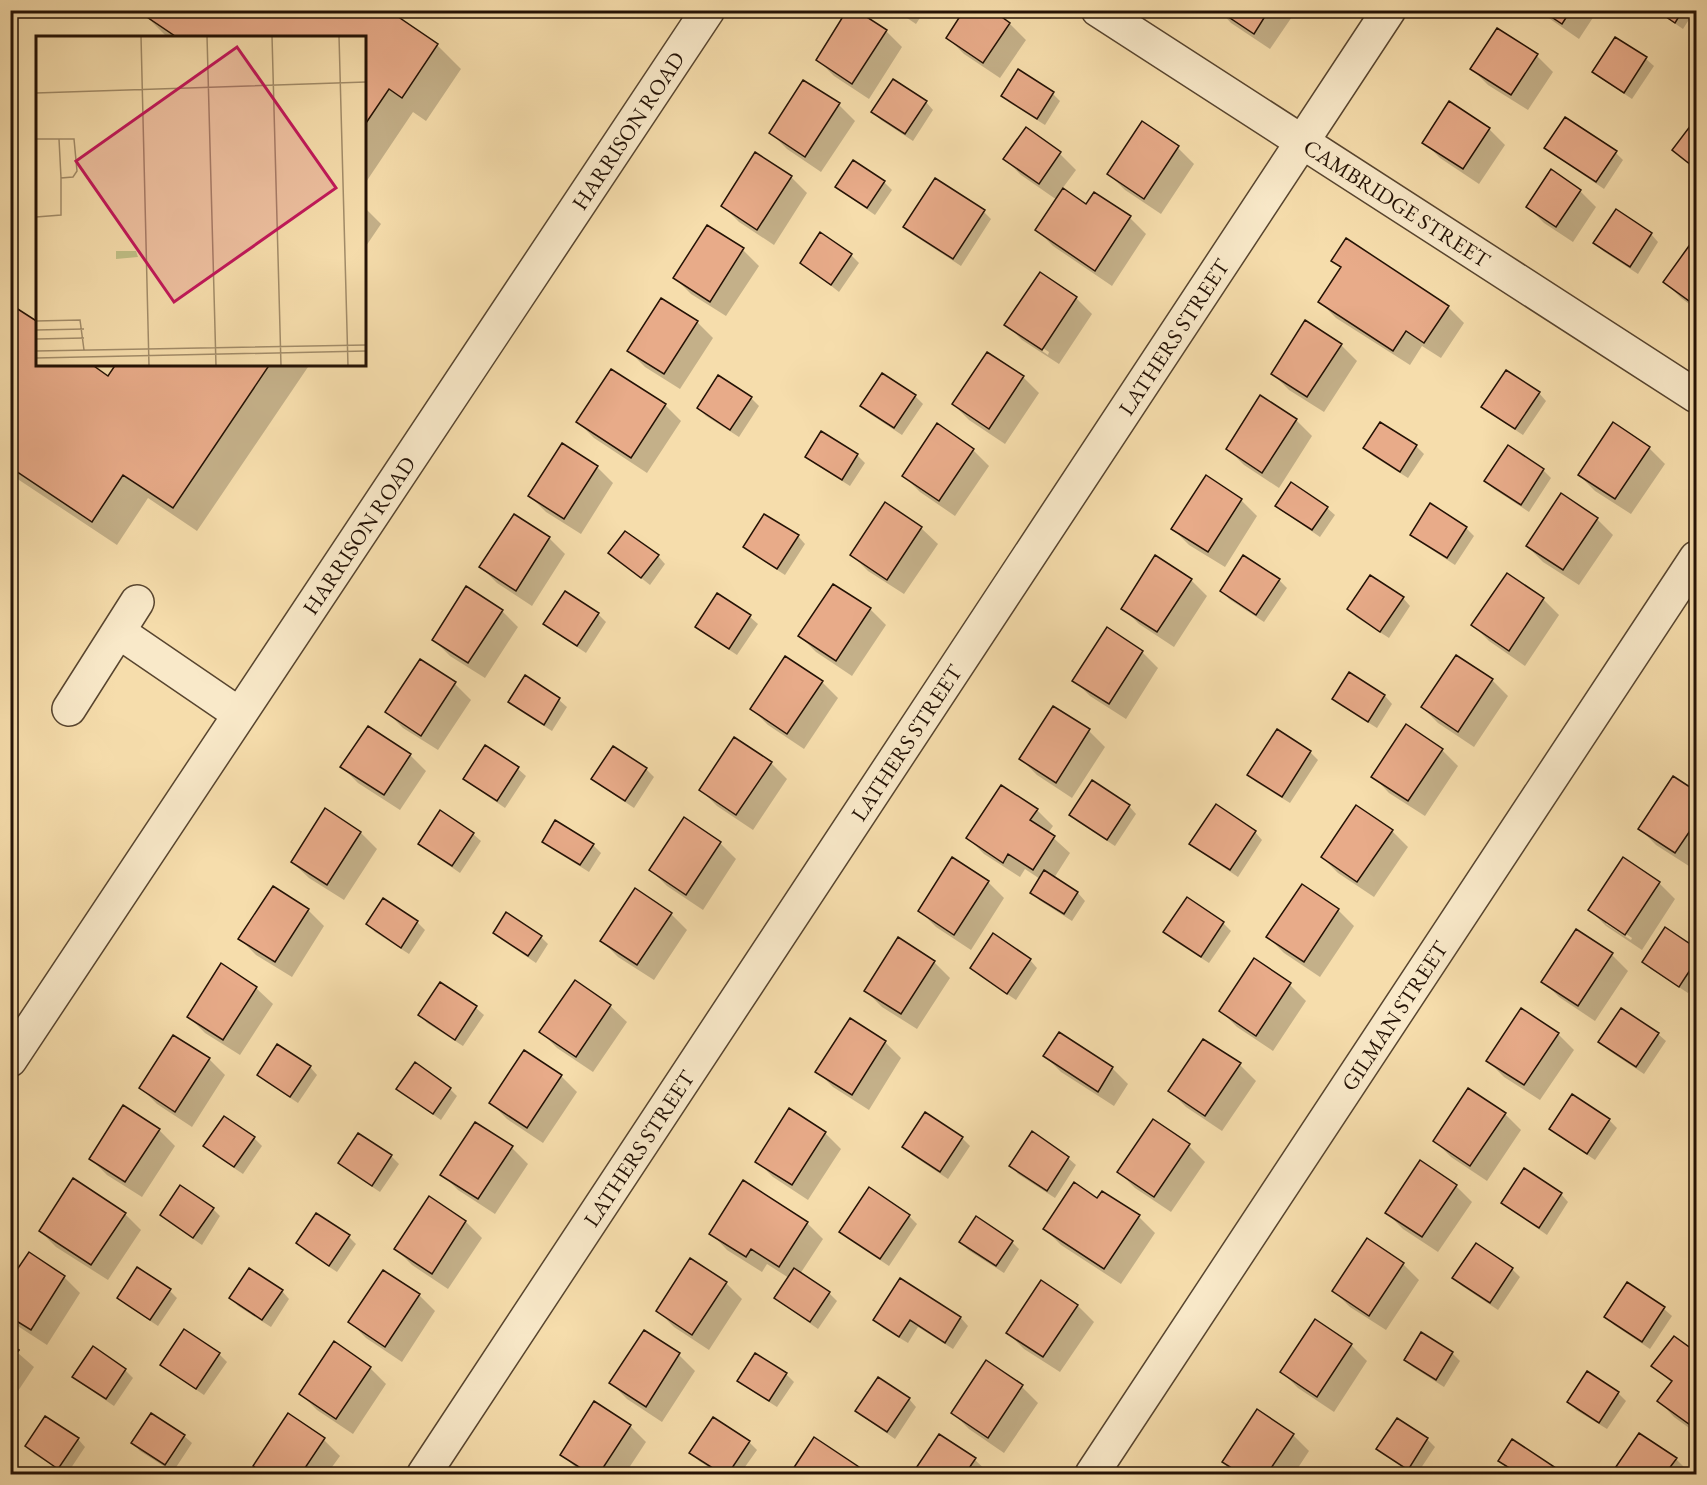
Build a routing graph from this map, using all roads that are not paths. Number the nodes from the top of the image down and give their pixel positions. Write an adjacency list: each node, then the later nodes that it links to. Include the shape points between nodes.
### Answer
1 (708, 10): 10 (street, HARRISON ROAD)
2 (1098, 10): 4 (street, CAMBRIDGE STREET)
3 (1389, 10): 4 (street, LATHERS STREET)
4 (1302, 141): 5 (street, CAMBRIDGE STREET); 12 (street, LATHERS STREET)
5 (1696, 396)
6 (1696, 558): 13 (street, GILMAN STREET)
7 (137, 602): 8 (street)
8 (119, 632): 9 (street); 10 (street)
9 (69, 709)
10 (239, 714): 11 (street, HARRISON ROAD)
11 (10, 1060)
12 (424, 1474)
13 (1092, 1474)

